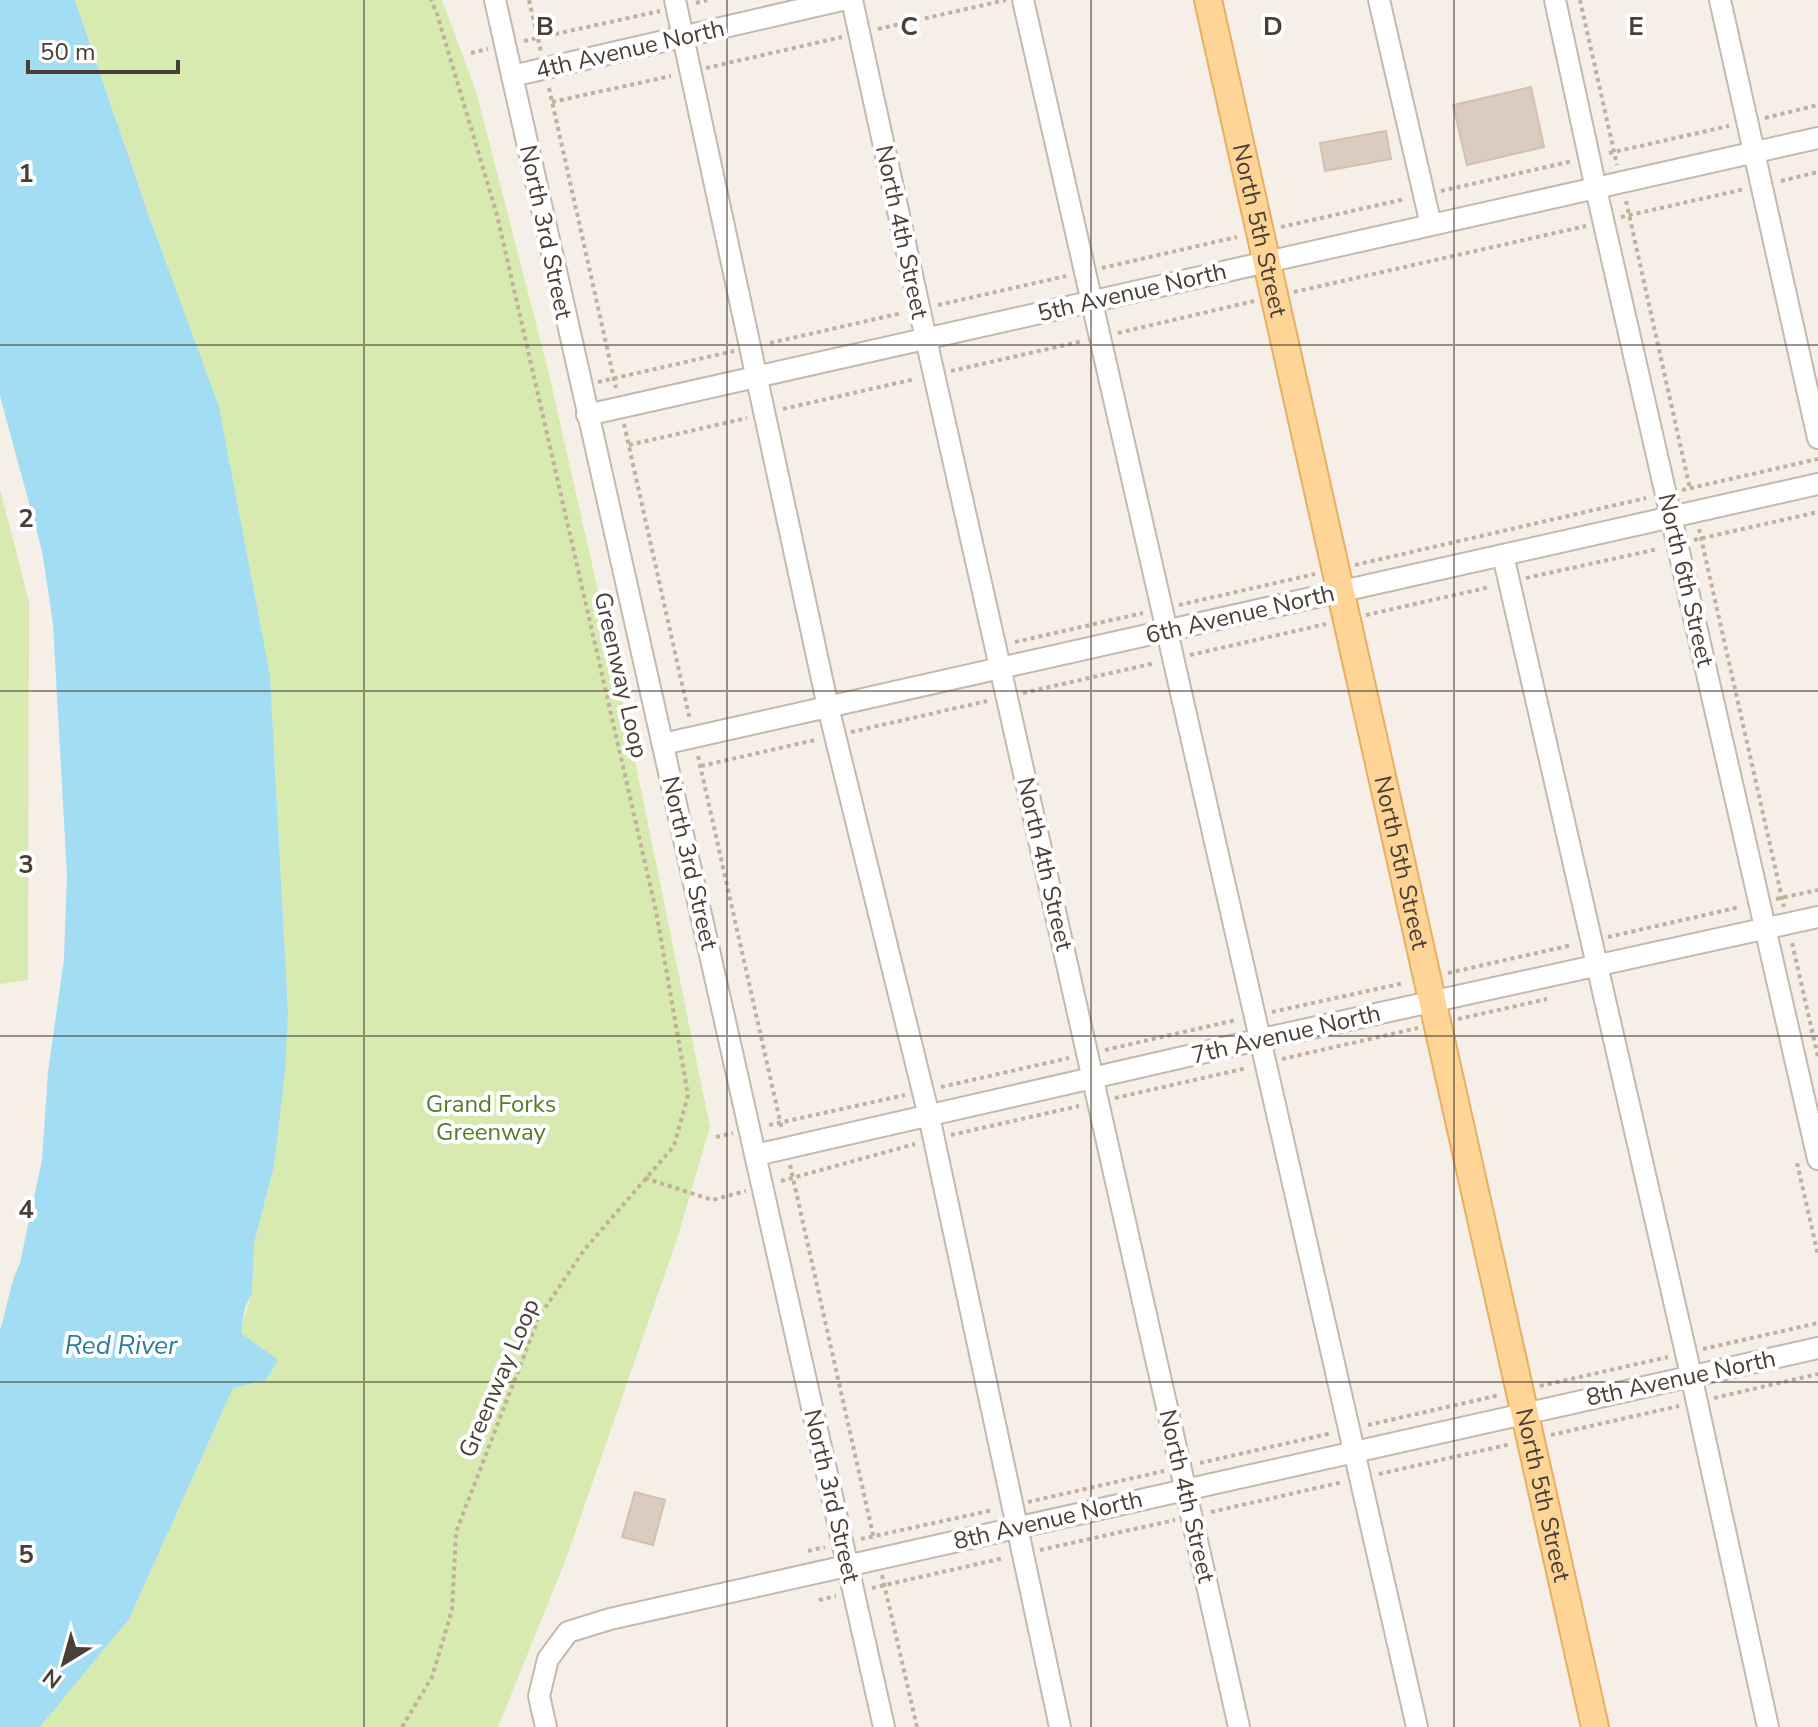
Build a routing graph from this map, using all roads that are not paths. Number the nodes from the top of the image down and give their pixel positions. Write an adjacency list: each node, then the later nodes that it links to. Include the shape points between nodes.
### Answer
1 (495, 0): 11 (street, North 3rd Street)
2 (842, 0): 10 (street, 4th Avenue North)
3 (852, 0): 18 (street, North 4th Street)
4 (1023, 0): 17 (street)
5 (1208, 0): 16 (main road, North 5th Street)
6 (1379, 0): 15 (street)
7 (1555, 0): 14 (street, North 6th Street)
8 (1720, 0): 13 (street)
9 (676, 3): 10 (street)
10 (683, 36): 11 (street, 4th Avenue North); 19 (street)
11 (512, 76): 20 (street, North 3rd Street)
12 (1818, 138): 13 (street, 5th Avenue North)
13 (1756, 152): 14 (street, 5th Avenue North); 21 (street)
14 (1596, 189): 15 (street, 5th Avenue North); 23 (street, North 6th Street)
15 (1431, 225): 16 (street, 5th Avenue North)
16 (1268, 261): 17 (street, 5th Avenue North); 25 (main road, North 5th Street)
17 (1091, 302): 18 (street, 5th Avenue North); 26 (street)
18 (926, 339): 19 (street, 5th Avenue North); 27 (street, North 4th Street)
19 (755, 377): 20 (street, 5th Avenue North); 28 (street)
20 (587, 415): 29 (street, North 3rd Street)
21 (1818, 438)
22 (1818, 484): 23 (street, 6th Avenue North)
23 (1671, 518): 24 (street, 6th Avenue North); 31 (street, North 6th Street)
24 (1503, 555): 25 (street, 6th Avenue North); 32 (street)
25 (1337, 580): 26 (street, 6th Avenue North); 33 (main road, North 5th Street)
26 (1167, 631): 27 (street, 6th Avenue North); 34 (street)
27 (1001, 668): 28 (street, 6th Avenue North); 35 (street, North 4th Street)
28 (828, 707): 29 (street, 6th Avenue North); 36 (street)
29 (663, 744): 37 (street, North 3rd Street)
30 (1818, 917): 31 (street, 7th Avenue North)
31 (1769, 938): 32 (street, 7th Avenue North); 38 (street, North 6th Street)
32 (1597, 966): 33 (street, 7th Avenue North); 40 (street)
33 (1436, 1012): 34 (street, 7th Avenue North); 41 (main road, North 5th Street)
34 (1262, 1039): 35 (street, 7th Avenue North); 42 (street)
35 (1093, 1078): 36 (street, 7th Avenue North); 43 (street, North 4th Street)
36 (929, 1116): 37 (street, 7th Avenue North); 44 (street)
37 (756, 1155): 45 (street, North 3rd Street)
38 (1818, 1159)
39 (1818, 1348): 40 (street, 8th Avenue North)
40 (1691, 1375): 41 (street, 8th Avenue North); 52 (street)
41 (1523, 1401): 42 (street, 8th Avenue North); 51 (main road, North 5th Street)
42 (1353, 1451): 43 (street, 8th Avenue North); 50 (street)
43 (1186, 1489): 44 (street, 8th Avenue North); 49 (street, North 4th Street)
44 (1016, 1528): 45 (street, 8th Avenue North); 48 (street)
45 (847, 1566): 46 (street, 8th Avenue North, via 568,1632 548,1659 539,1696); 47 (street, North 3rd Street)
46 (546, 1727)
47 (884, 1727)
48 (1060, 1727)
49 (1239, 1727)
50 (1417, 1727)
51 (1595, 1727)
52 (1768, 1727)

